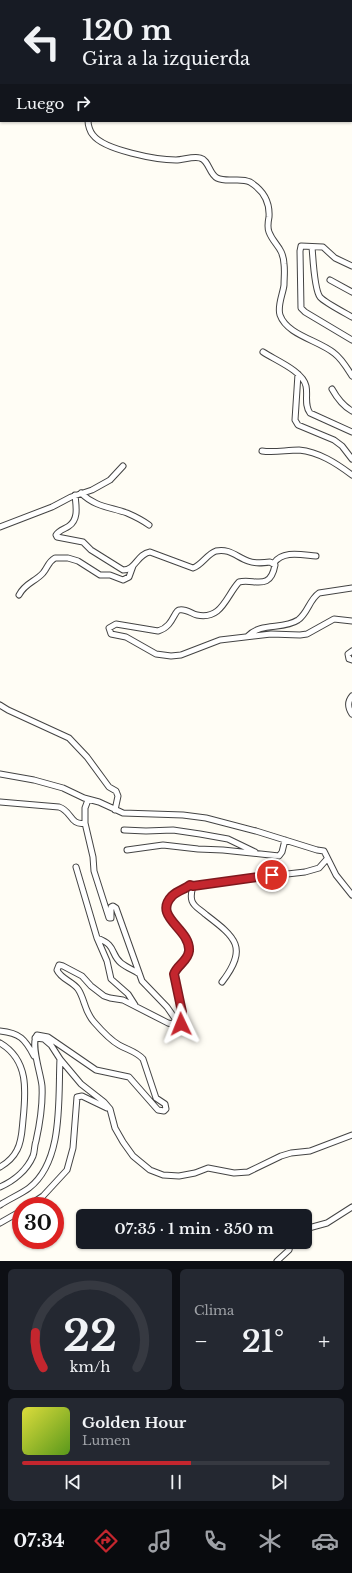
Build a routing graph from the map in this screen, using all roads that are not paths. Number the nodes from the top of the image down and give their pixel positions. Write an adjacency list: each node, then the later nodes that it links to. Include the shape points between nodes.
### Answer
1 (88, 122): 10 (street, via 92,135 102,143 123,151 157,158 200,158 206,162 215,177 246,181 260,191 267,198 268,231 282,250 284,286 279,313 290,329 333,352)
2 (312, 247): 3 (street, via 323,247 335,258); 6 (street, via 320,297); 7 (street, via 301,246 300,250 301,308)
3 (352, 266)
4 (330, 280): 5 (street)
5 (352, 292)
6 (352, 317)
7 (352, 340)
8 (263, 352): 9 (street)
9 (298, 374): 13 (street, via 302,376 306,386 307,409 310,413); 15 (street, via 295,420 298,425 334,440)
10 (352, 376)
11 (332, 390): 12 (street, via 346,408)
12 (352, 411)
13 (352, 432)
14 (262, 451): 17 (street, via 300,450 326,458)
15 (352, 459)
16 (123, 466): 18 (street, via 110,480)
17 (352, 475)
18 (81, 493): 19 (street); 20 (street, via 95,504 126,513)
19 (75, 495): 21 (street, via 52,507); 24 (street, via 76,518 58,532 57,538 84,542 123,570)
20 (149, 525)
21 (0, 527)
22 (316, 556): 23 (street, via 292,554 281,557)
23 (274, 563): 24 (street, via 248,561 231,552 222,551 215,552 193,568 150,552 141,556); 28 (street, via 274,573 269,579 254,583 239,582 220,610 214,613 197,615 179,610 170,625 158,631 116,624 109,628 111,634 126,637 156,654 171,656 181,655 220,640)
24 (133, 566): 26 (street, via 129,577 124,580 110,575 100,575 78,562 54,558 42,574 22,589)
25 (352, 588): 28 (street, via 319,593 303,616 297,620 253,631)
26 (19, 595)
27 (352, 621): 28 (street, via 334,619 307,634)
28 (248, 636)
29 (352, 651): 30 (street, via 348,654)
30 (352, 660)
31 (352, 696): 33 (street, via 348,708)
32 (0, 704): 37 (street, via 68,738 87,757 109,787 116,791 118,796)
33 (352, 714)
34 (0, 774): 35 (street, via 63,788)
35 (88, 800): 37 (street); 38 (street, via 85,808)
36 (0, 802): 38 (street, via 59,807 68,811 75,822)
37 (115, 810): 40 (street, via 123,813 206,818)
38 (86, 823): 48 (street, via 94,871 106,912 111,918 112,907 116,908)
39 (124, 830): 42 (street, via 173,830 200,834 228,839)
40 (285, 840): 42 (street, via 279,856); 43 (street, via 324,851)
41 (127, 850): 42 (street, via 162,844 198,850)
42 (259, 853)
43 (327, 859): 45 (street, via 319,868 305,872); 46 (street, via 338,879)
44 (76, 867): 47 (street)
45 (193, 886): 49 (street, via 193,903 230,935 235,945 234,965); 51 (street, via 190,885 174,894 167,906 168,916 185,935 189,946 186,959 174,974 182,1016 180,1025 176,1027)
46 (352, 895)
47 (97, 938): 48 (street, via 112,947 121,963); 50 (street, via 107,961 111,979)
48 (139, 973): 51 (street, via 142,981 174,1016 176,1020)
49 (222, 982)
50 (140, 1009): 51 (street); 53 (street, via 123,1000 104,996 82,976 64,966 58,966 59,974 79,990 86,1012 94,1023 118,1044 139,1054 143,1059 156,1098 166,1107 164,1110 158,1110 151,1104 129,1077 96,1070 44,1035 37,1035)
51 (172, 1024)
52 (0, 1030): 56 (street, via 16,1034 25,1040)
53 (35, 1038): 55 (street, via 51,1045); 56 (street)
54 (0, 1043): 59 (street, via 9,1048 21,1066 25,1101 20,1144 9,1162)
55 (60, 1059): 57 (street, via 81,1084); 62 (street, via 60,1110 50,1156 42,1174 30,1187)
56 (38, 1062): 60 (street, via 42,1110 34,1154 21,1173)
57 (110, 1109): 58 (street, via 115,1128 133,1156 150,1170 163,1175 180,1176 208,1168 234,1173 248,1172 281,1156 310,1151); 61 (street, via 82,1096 77,1097 73,1148 67,1170)
58 (352, 1135)
59 (0, 1167)
60 (0, 1187)
61 (42, 1197)
62 (0, 1205)
63 (352, 1207): 66 (street, via 327,1223)
64 (12, 1216): 65 (street)
65 (0, 1223)
66 (312, 1227)
67 (289, 1249): 68 (street)
68 (277, 1261)

